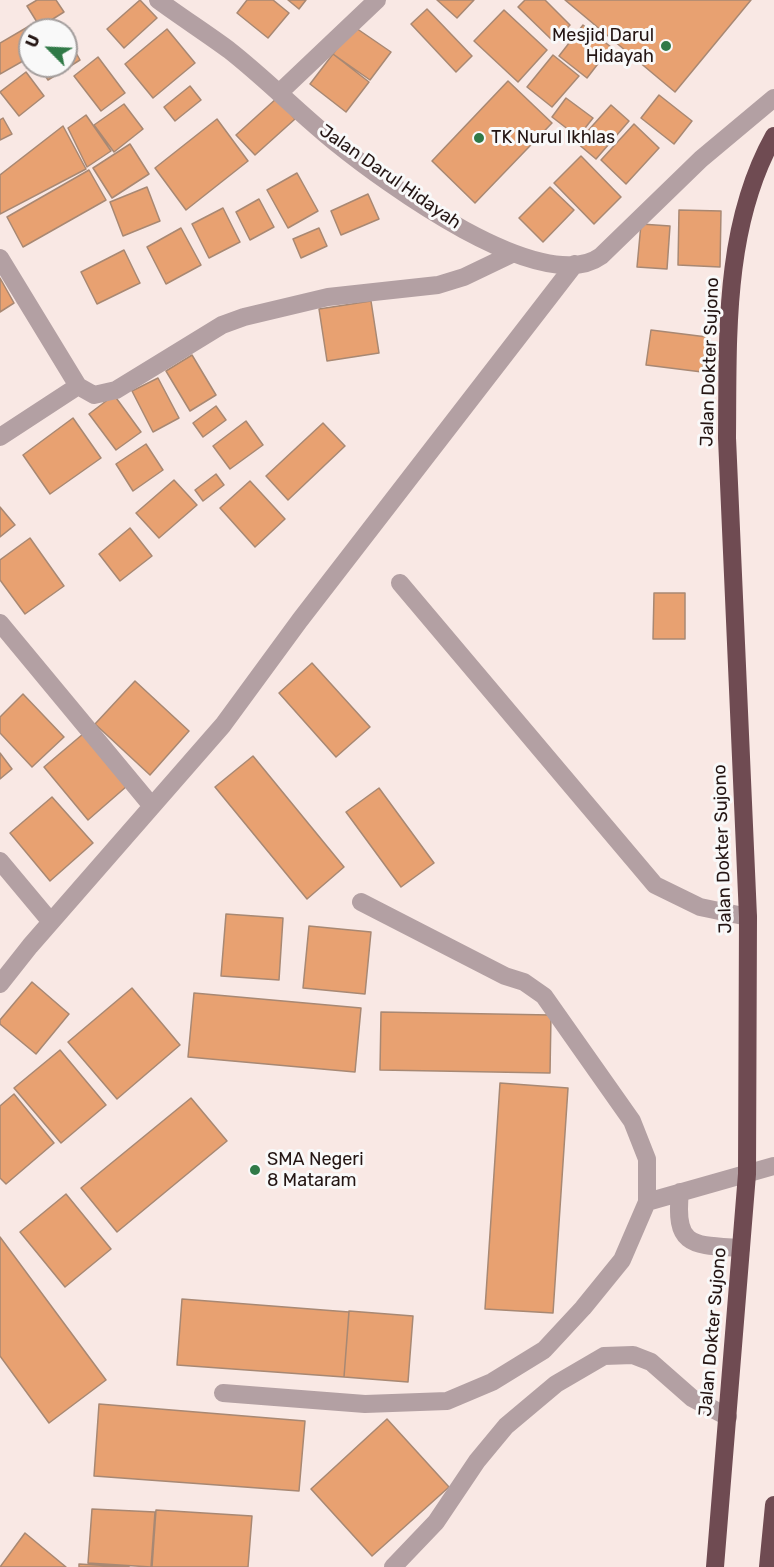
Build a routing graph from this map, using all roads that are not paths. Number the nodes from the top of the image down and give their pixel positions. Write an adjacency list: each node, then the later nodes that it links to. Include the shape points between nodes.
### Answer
1 (158, 0): 3 (street, Jalan Darul Hidayah, via 229,50)
2 (377, 0): 3 (street)
3 (279, 93): 6 (street, Jalan Darul Hidayah, via 336,143 415,200)
4 (774, 98): 8 (street, Jalan Darul Hidayah, via 701,159 601,255 589,263)
5 (774, 136): 16 (highway, Jalan Dokter Sujono, via 743,213 730,294 727,363)
6 (512, 254): 8 (street, Jalan Darul Hidayah, via 560,265); 9 (street, via 438,285 328,297 244,317 222,325 116,390 94,395)
7 (0, 258): 9 (street)
8 (575, 264): 13 (street, via 223,725)
9 (78, 386): 10 (street)
10 (0, 437)
11 (400, 583): 16 (street, via 655,885 700,907)
12 (0, 622): 13 (street)
13 (151, 806): 17 (street)
14 (0, 861): 17 (street)
15 (361, 902): 22 (street, via 524,982 544,996 632,1121 647,1158)
16 (748, 917): 20 (highway, Jalan Dokter Sujono)
17 (51, 922): 18 (street)
18 (0, 984)
19 (774, 1166): 20 (street)
20 (747, 1174): 21 (street); 23 (highway, Jalan Dokter Sujono)
21 (680, 1192): 22 (street); 23 (street, via 680,1230 690,1240)
22 (647, 1202): 24 (street, via 622,1260 583,1308 544,1350 492,1382 447,1401 365,1404)
23 (741, 1248): 25 (highway, Jalan Dokter Sujono)
24 (223, 1393)
25 (728, 1417): 27 (street, via 692,1398 651,1362 633,1355 604,1356 556,1384 506,1426 436,1522); 28 (highway, Jalan Dokter Sujono)
26 (774, 1505): 29 (highway)
27 (393, 1567)
28 (715, 1567)
29 (768, 1567)

